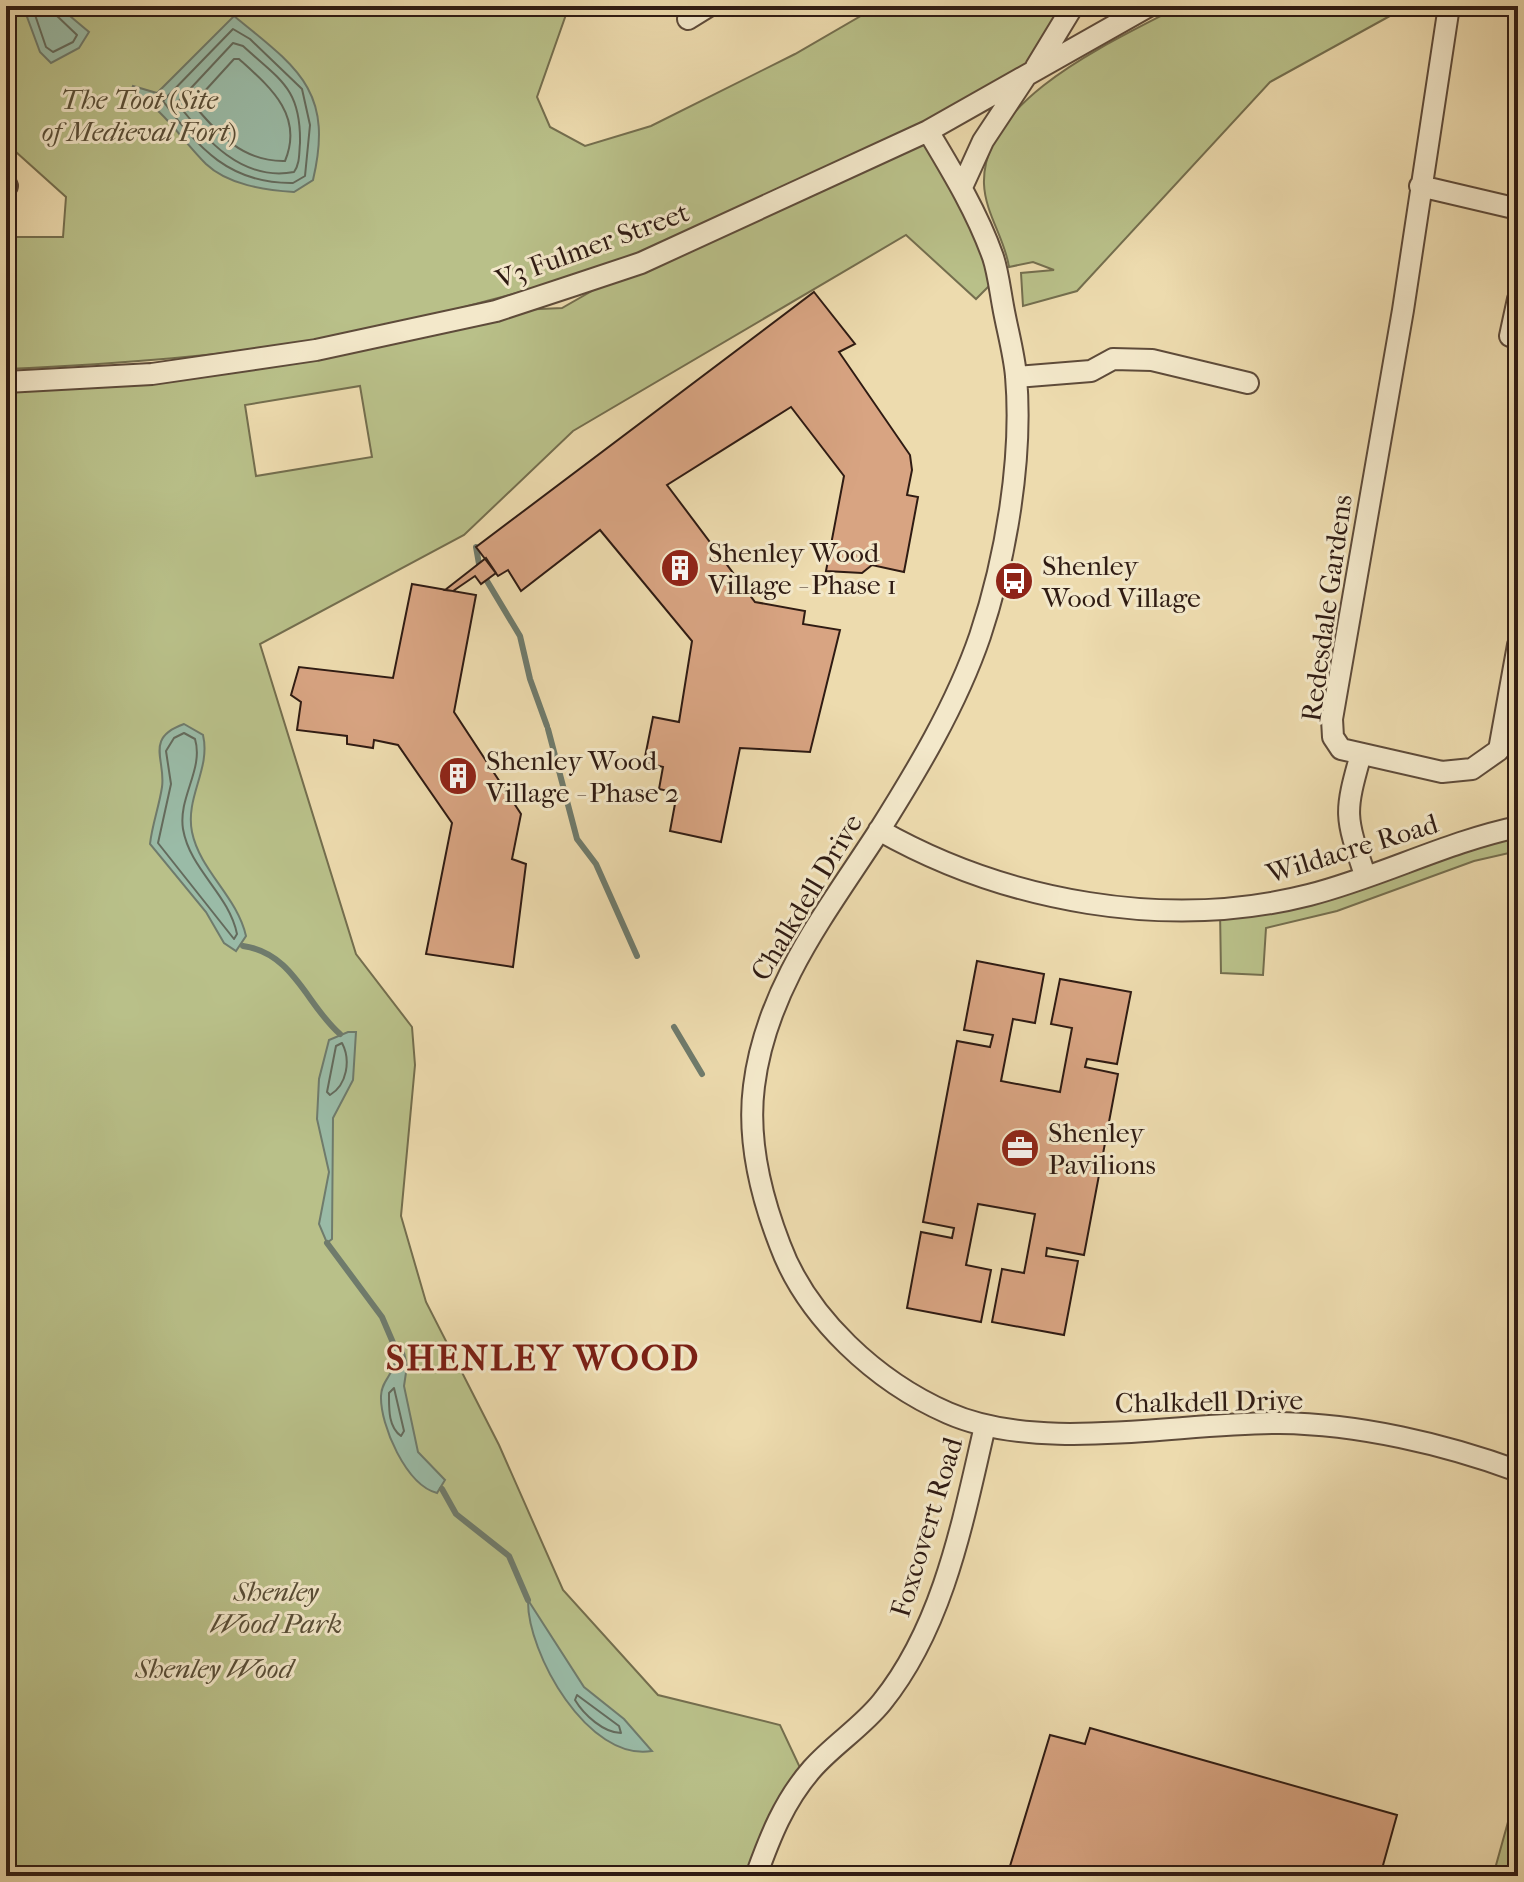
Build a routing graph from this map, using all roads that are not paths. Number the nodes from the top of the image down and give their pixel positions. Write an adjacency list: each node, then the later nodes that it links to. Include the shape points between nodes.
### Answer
1 (709, 6): 6 (street)
2 (1073, 6): 7 (street)
3 (1149, 6): 5 (street, V3 Fulmer Street)
4 (1449, 6): 9 (street)
5 (1121, 13): 7 (street, V3 Fulmer Street)
6 (688, 19)
7 (1031, 72): 8 (street, V3 Fulmer Street); 10 (street, via 983,141)
8 (928, 131): 10 (street, Chalkdell Drive); 15 (street, V3 Fulmer Street, via 641,263 496,311 286,355 152,374)
9 (1420, 186): 11 (street); 19 (street, Redesdale Gardens, via 1332,719 1333,737 1341,749)
10 (962, 187): 14 (street, Chalkdell Drive, via 995,263)
11 (1518, 209)
12 (1518, 299): 13 (street)
13 (1514, 337)
14 (1016, 377): 16 (street, via 1091,371 1113,359 1152,360); 21 (street, Chalkdell Drive, via 1008,521 980,635 959,689)
15 (6, 382)
16 (1248, 383)
17 (1518, 645): 18 (street, Redesdale Gardens)
18 (1508, 752): 19 (street, Redesdale Gardens, via 1472,769 1442,772)
19 (1361, 754): 22 (street, via 1346,806)
20 (1518, 827): 22 (street, Wildacre Road)
21 (879, 830): 22 (street, Wildacre Road, via 960,870 1105,906 1213,911 1311,894); 23 (street, Chalkdell Drive, via 815,925 775,1000 753,1092 763,1200 808,1300 852,1348 893,1383)
22 (1365, 875)
23 (985, 1426): 24 (street, Chalkdell Drive, via 1066,1435 1285,1423 1384,1435); 25 (street, Foxcovert Road, via 965,1515 930,1625 882,1703 796,1791 774,1823)
24 (1518, 1471)
25 (756, 1876)

